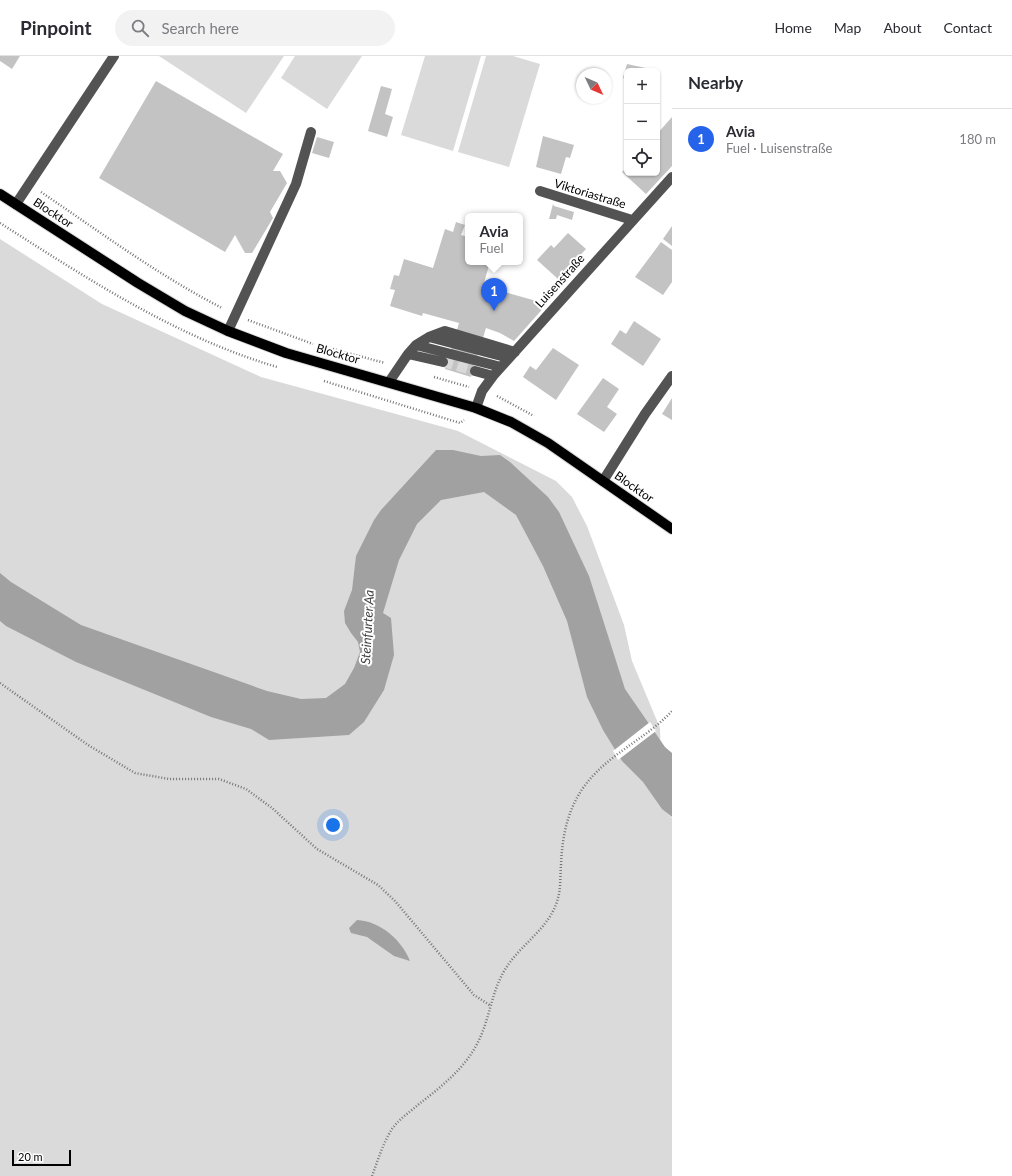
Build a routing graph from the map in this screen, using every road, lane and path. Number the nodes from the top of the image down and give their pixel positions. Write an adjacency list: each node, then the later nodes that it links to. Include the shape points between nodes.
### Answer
1 (114, 56): 6 (street)
2 (311, 132): 8 (street, via 296,184)
3 (672, 177): 7 (street, Luisenstraße)
4 (540, 192): 7 (street, Viktoriastraße)
5 (0, 194): 6 (main road, Blocktor)
6 (16, 204): 8 (main road, Blocktor, via 138,283 185,311)
7 (632, 220): 11 (street, Luisenstraße)
8 (228, 331): 17 (main road, Blocktor, via 286,353)
9 (416, 345): 10 (street); 11 (street, via 429,337); 13 (street)
10 (408, 354): 12 (street); 17 (street)
11 (512, 355): 13 (street, Luisenstraße)
12 (443, 362)
13 (501, 367): 15 (street, Luisenstraße)
14 (475, 371): 15 (street)
15 (493, 376): 18 (street, Luisenstraße, via 482,391)
16 (672, 376): 19 (street)
17 (389, 382): 18 (main road, Blocktor)
18 (476, 408): 19 (main road, Blocktor, via 510,422 548,443)
19 (603, 481): 20 (main road, Blocktor)
20 (672, 529)
21 (0, 683): 23 (path, via 88,745 135,773 169,779 220,779 246,789 272,808 317,849 378,885 395,901 474,994)
22 (671, 712): 23 (path, via 601,767 582,789 566,823 558,899 554,909 505,968)
23 (492, 1006): 24 (path, via 478,1044 468,1060 448,1081 404,1116 392,1129)
24 (372, 1176)

